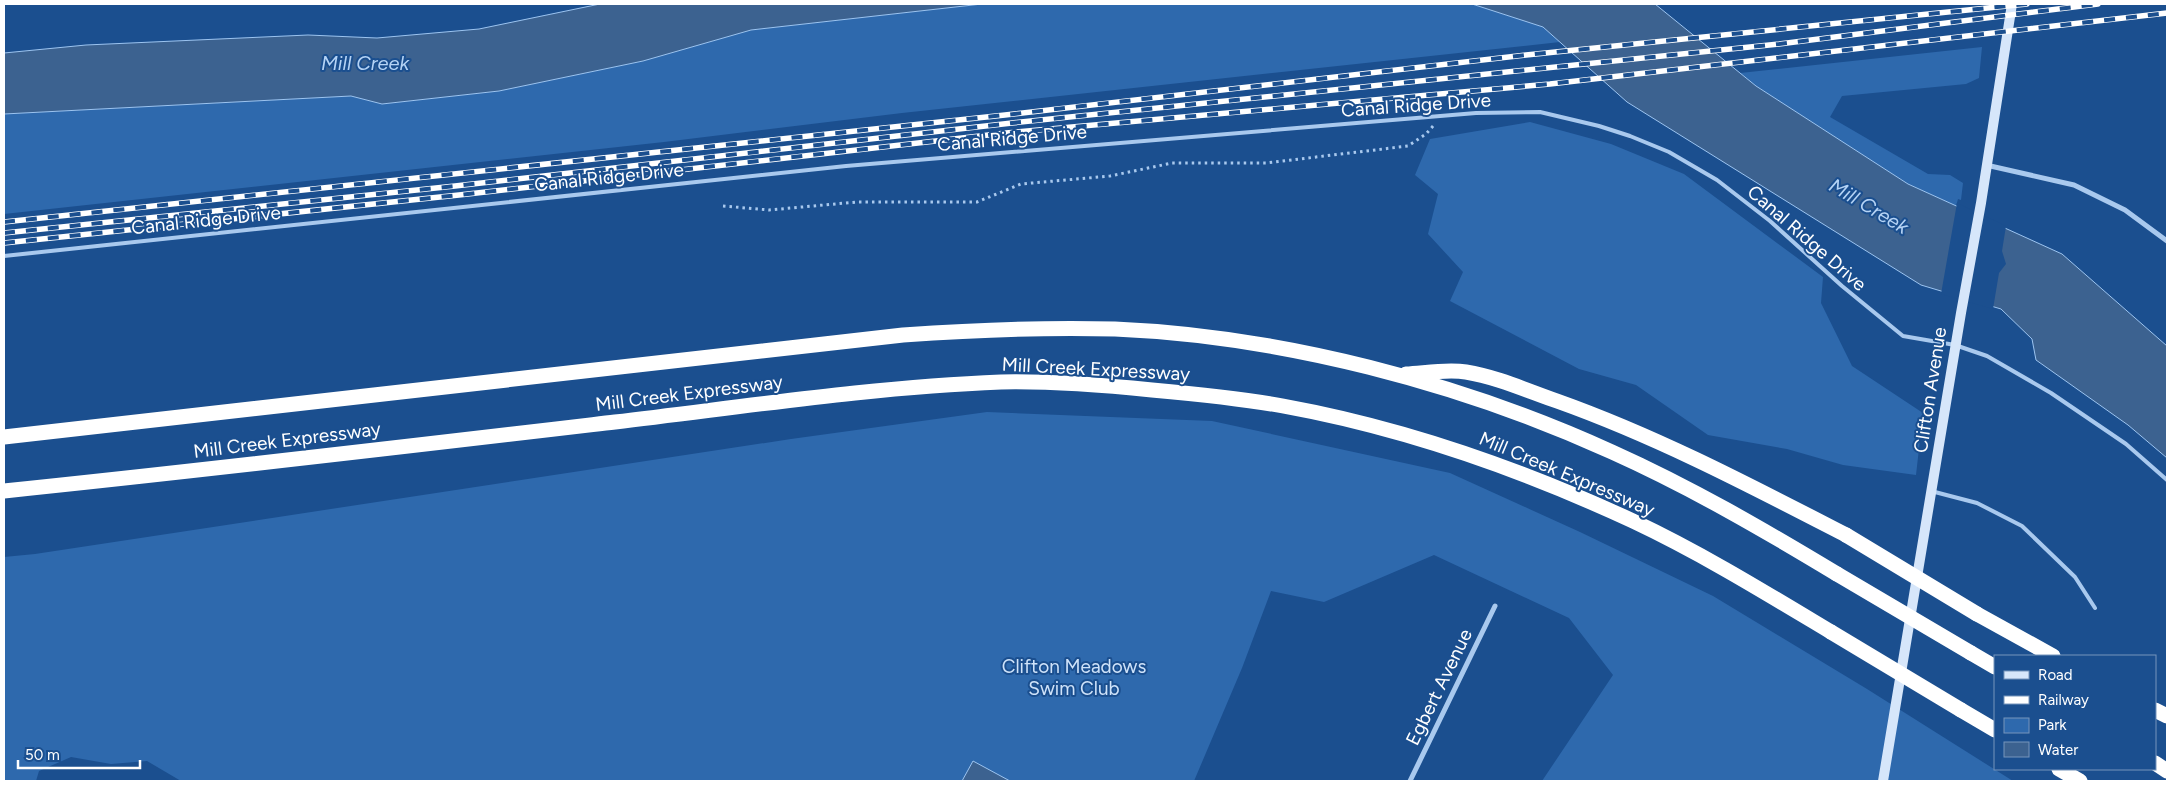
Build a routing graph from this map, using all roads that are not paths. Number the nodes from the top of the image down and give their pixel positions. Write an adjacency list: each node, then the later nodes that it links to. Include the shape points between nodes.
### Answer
1 (2012, 4): 2 (main road, Clifton Avenue)
2 (1986, 164): 3 (street, via 2074,185 2125,210); 5 (main road, Clifton Avenue)
3 (2167, 241)
4 (4, 256): 5 (lane, Canal Ridge Drive, via 846,166 1443,116 1540,112 1606,128 1669,152 1717,180 1770,221 1902,336)
5 (1956, 345): 8 (lane, Canal Ridge Drive, via 1986,356 2051,392 2126,444); 10 (main road, Clifton Avenue)
6 (1392, 374): 7 (highway, Mill Creek Expressway, via 1301,352 1207,338 1116,329 960,331); 13 (highway, bridge, via 1466,372 1620,424 1721,470 1846,535); 14 (highway, Mill Creek Expressway, bridge, via 1480,400 1612,452 1711,500)
7 (4, 437)
8 (2167, 480)
9 (4, 490): 15 (highway, Mill Creek Expressway, bridge, via 210,470 873,392 1002,382 1115,386 1236,398 1286,406 1391,431 1514,470 1637,522 1762,591)
10 (1931, 491): 12 (lane, via 1977,503 2022,526 2075,577); 20 (main road, Clifton Avenue)
11 (1495, 606): 19 (street, Egbert Avenue)
12 (2095, 608)
13 (2051, 655)
14 (1994, 666)
15 (1994, 729)
16 (2156, 764): 18 (highway)
17 (2061, 770): 21 (highway)
18 (2167, 770)
19 (1410, 781)
20 (1884, 781)
21 (2080, 781)

